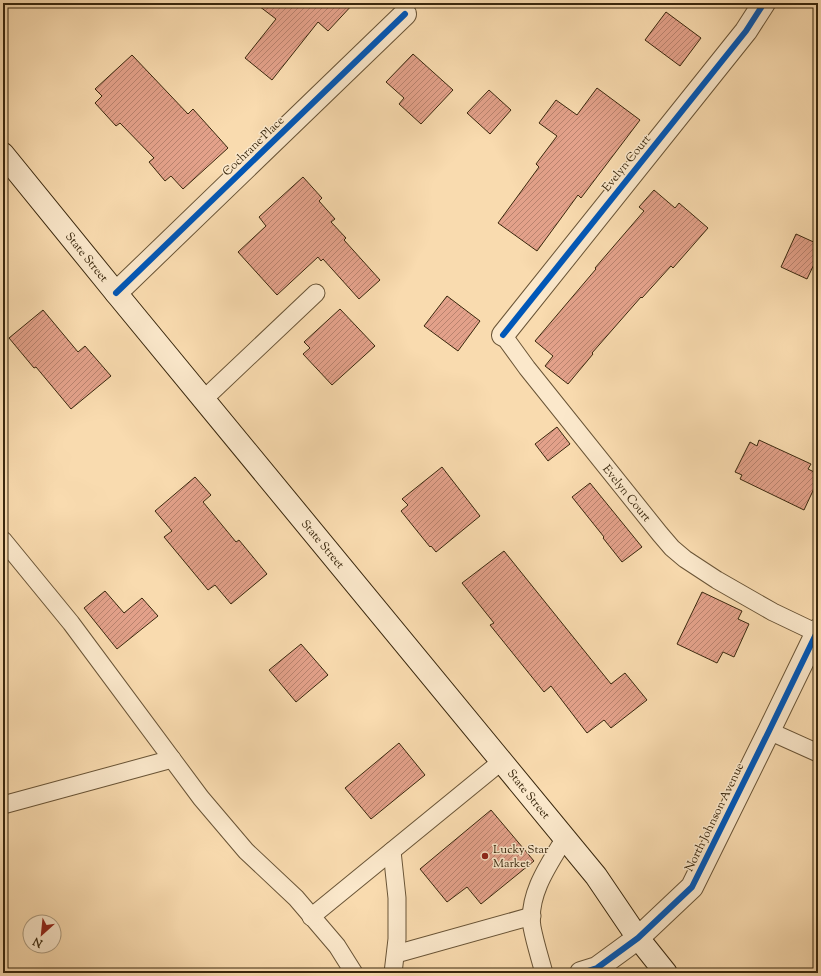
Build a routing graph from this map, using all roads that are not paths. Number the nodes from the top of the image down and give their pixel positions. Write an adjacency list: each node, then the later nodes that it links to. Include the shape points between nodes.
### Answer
1 (764, 3): 6 (street, Evelyn Court, via 746,31)
2 (405, 14): 5 (street, Cochrane Place)
3 (5, 159): 5 (street, State Street)
4 (316, 293): 7 (lane)
5 (116, 294): 7 (street, State Street)
6 (503, 335): 9 (lane, Evelyn Court, via 672,548 717,580 773,612)
7 (204, 399): 13 (street, State Street)
8 (3, 540): 12 (lane, via 71,623)
9 (817, 631): 10 (street, North Johnson Avenue)
10 (770, 730): 11 (lane); 19 (street, North Johnson Avenue, via 692,887)
11 (818, 752)
12 (172, 759): 14 (lane); 18 (lane, via 246,851 296,898)
13 (502, 761): 15 (street, State Street); 16 (lane)
14 (3, 805)
15 (565, 838): 17 (lane, via 541,881 534,900); 19 (street, State Street, via 596,876)
16 (392, 851): 18 (lane); 20 (lane, via 397,898)
17 (532, 916): 20 (lane); 23 (lane, via 532,927)
18 (311, 917): 21 (lane, via 337,946)
19 (638, 938): 24 (street, North Johnson Avenue, via 597,968); 25 (street, State Street)
20 (396, 954): 22 (lane)
21 (354, 973)
22 (393, 973)
23 (544, 973)
24 (581, 973)
25 (666, 973)

